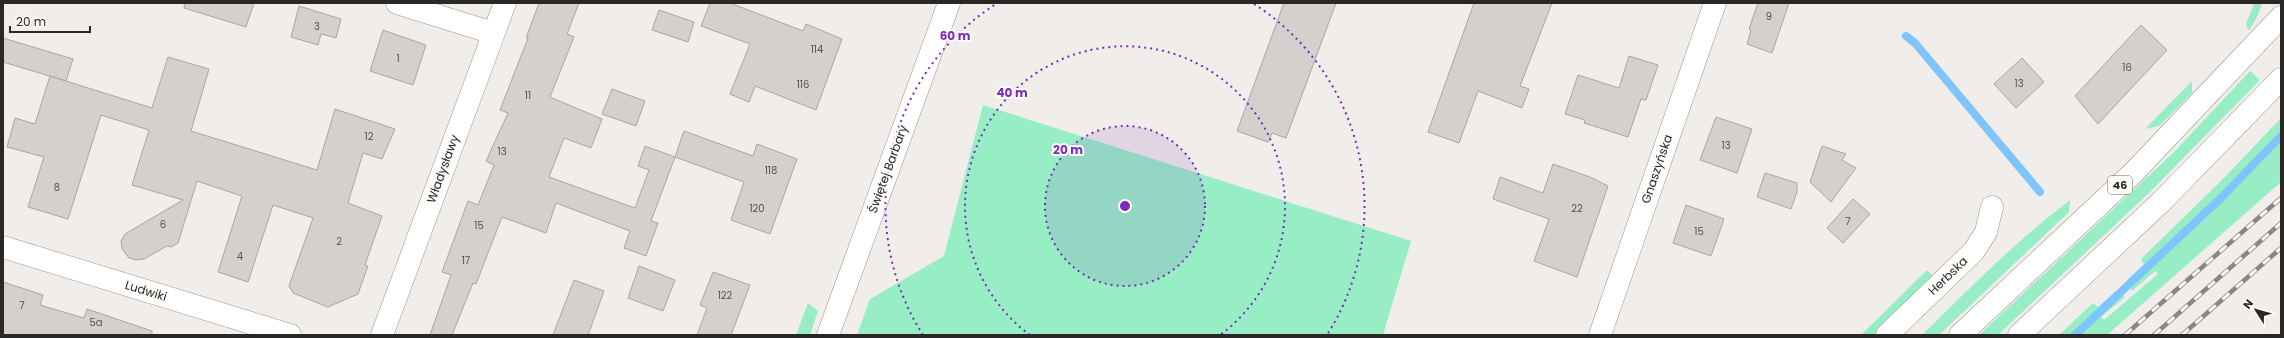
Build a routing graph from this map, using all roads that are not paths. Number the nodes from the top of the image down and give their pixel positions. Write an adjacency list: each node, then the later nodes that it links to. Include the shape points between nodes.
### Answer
1 (397, 3): 7 (street)
2 (505, 3): 7 (street, Władysławy)
3 (949, 3): 13 (street, Świętej Barbary)
4 (1715, 3): 14 (street, Gnaszyńska)
5 (2279, 3): 6 (street)
6 (2276, 22): 16 (street, 46, via 2134,172)
7 (493, 33): 12 (street, Władysławy)
8 (2281, 79): 17 (street, via 2160,203)
9 (1992, 207): 15 (street, Herbska, via 1981,242)
10 (3, 247): 11 (street, Ludwiki)
11 (290, 335)
12 (382, 335)
13 (828, 335)
14 (1600, 335)
15 (1887, 335)
16 (1960, 335)
17 (2019, 335)

